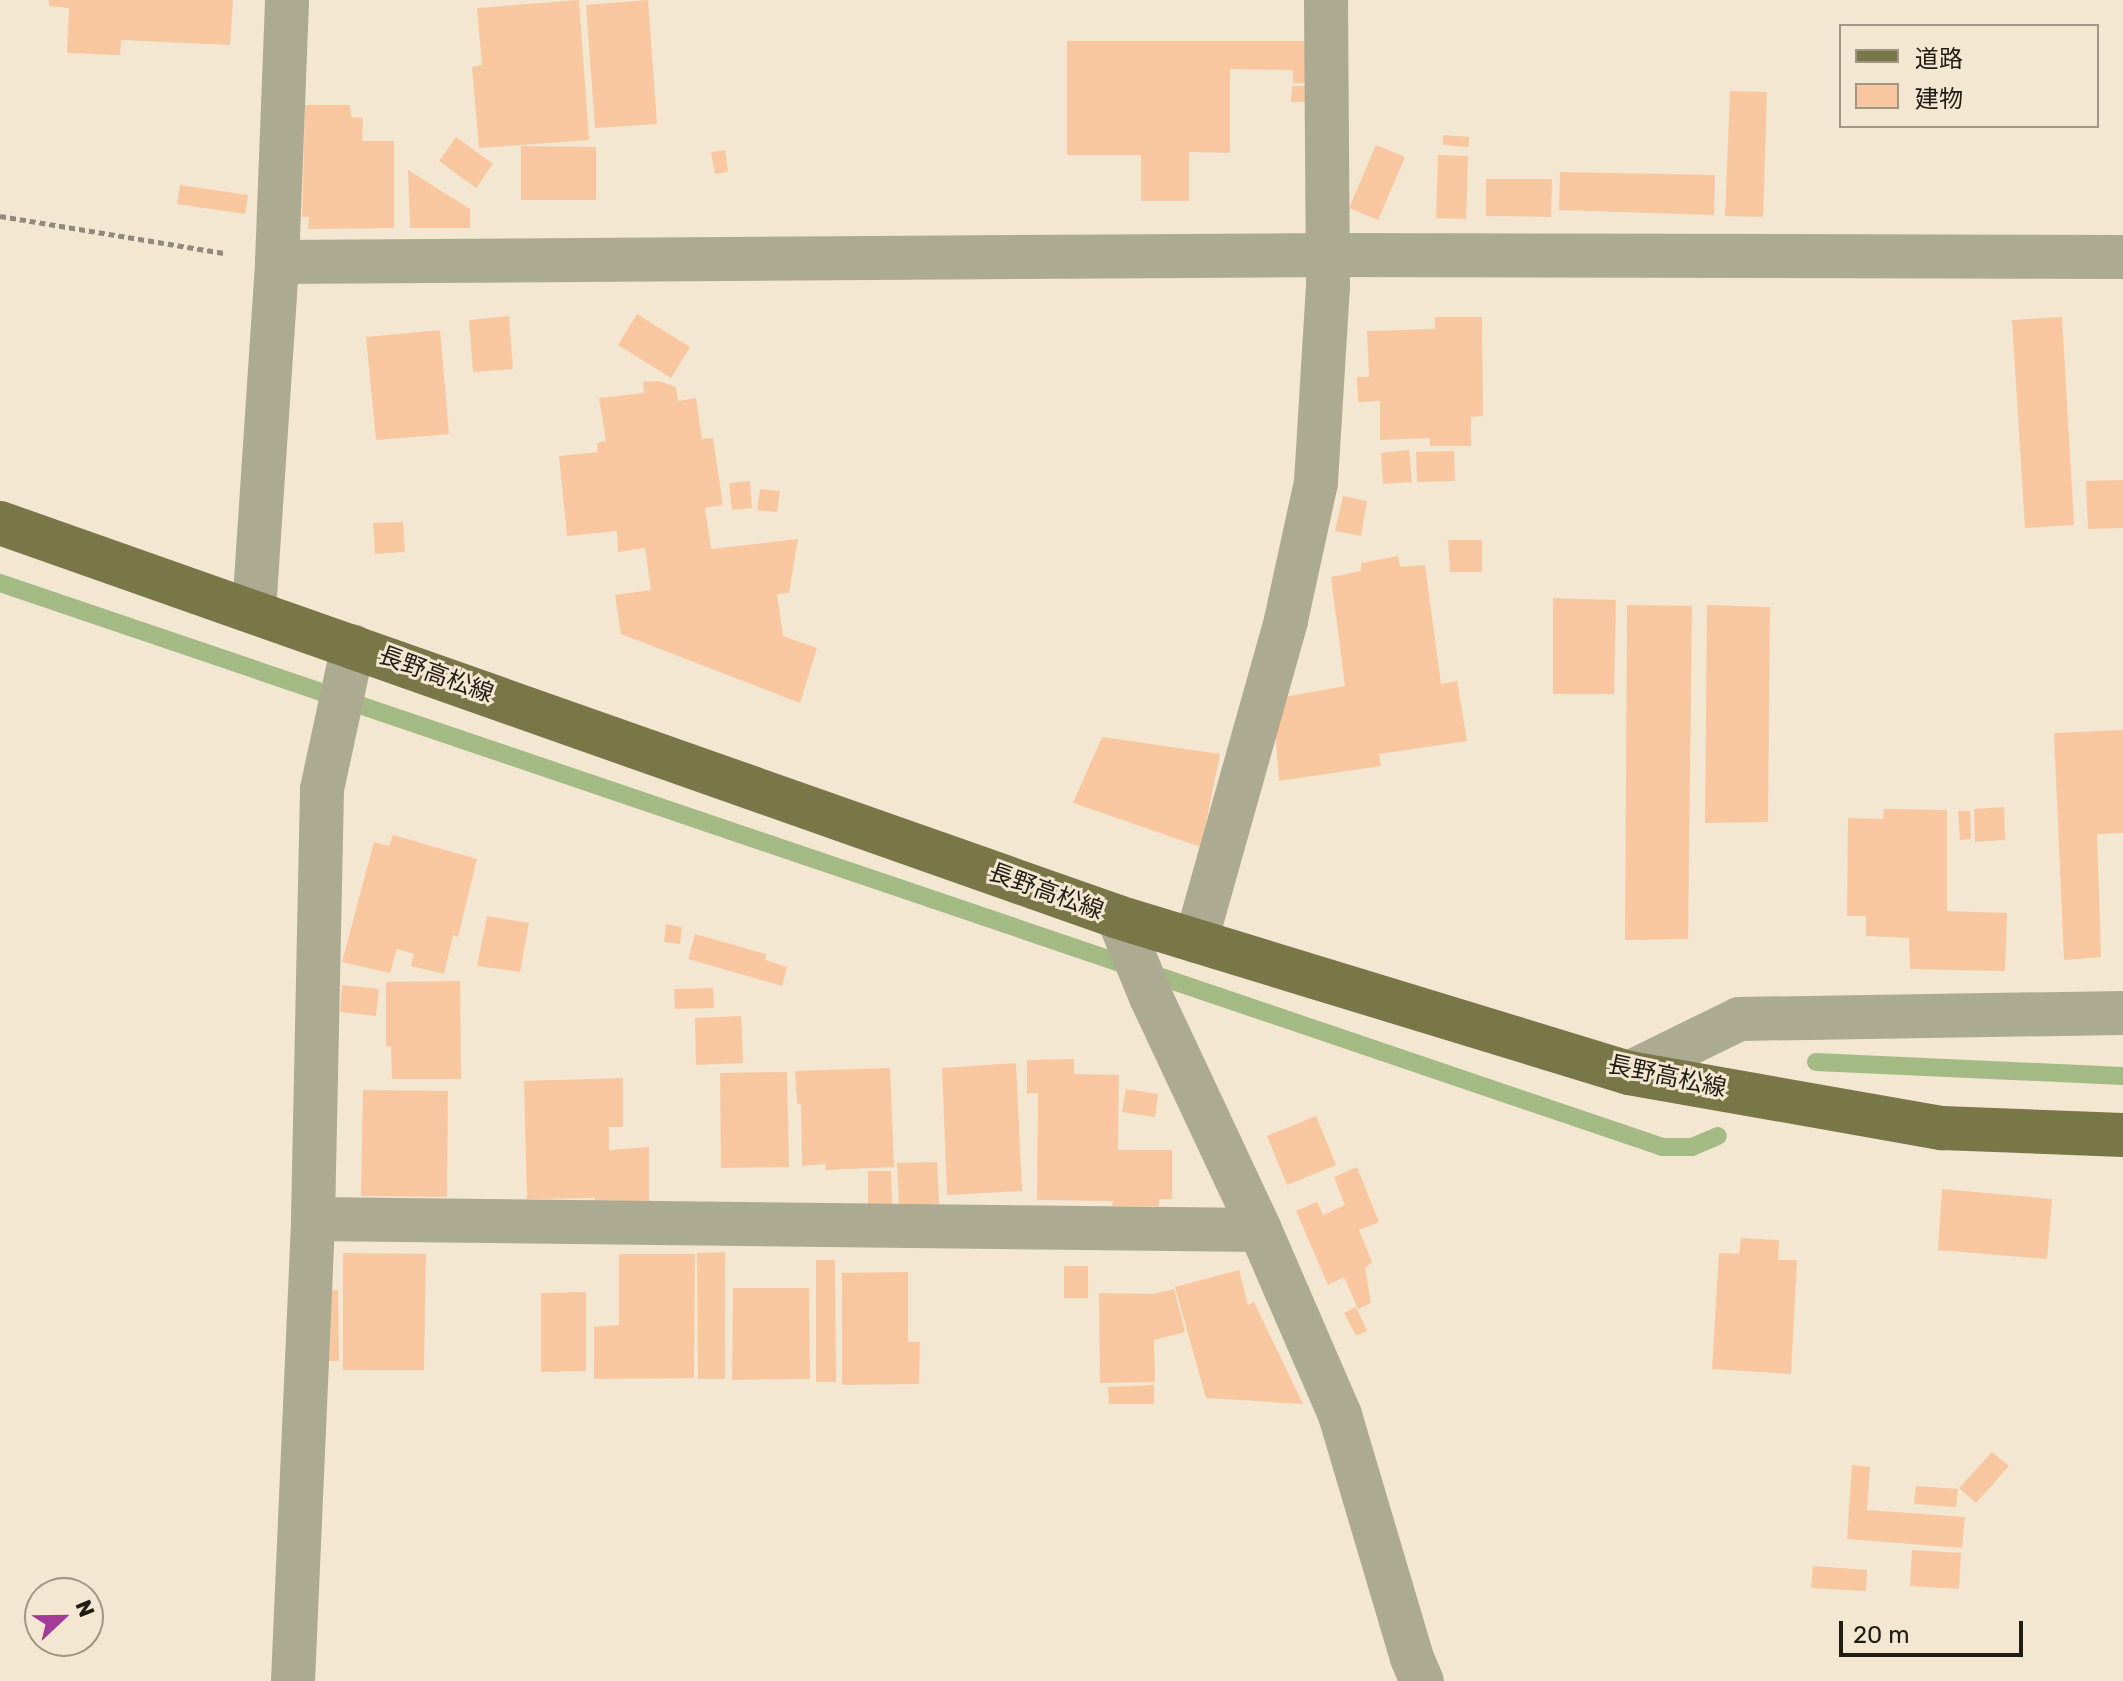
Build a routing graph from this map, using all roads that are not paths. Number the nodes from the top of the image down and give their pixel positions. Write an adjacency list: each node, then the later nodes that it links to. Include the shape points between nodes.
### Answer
1 (287, 0): 5 (street)
2 (1326, 0): 3 (street)
3 (1327, 255): 4 (street); 5 (street); 10 (street, via 1316,482 1286,620)
4 (2123, 257)
5 (277, 262): 7 (street)
6 (0, 523): 7 (main road, 長野高松線)
7 (254, 611): 8 (main road, 長野高松線)
8 (350, 659): 9 (main road, 長野高松線); 14 (street, via 322,789)
9 (1125, 935): 10 (main road, 長野高松線); 15 (street)
10 (1196, 941): 12 (main road, 長野高松線)
11 (2123, 1013): 12 (street, via 1739,1019)
12 (1629, 1073): 13 (main road, 長野高松線, via 1942,1128)
13 (2123, 1135)
14 (313, 1219): 15 (street); 16 (street)
15 (1260, 1230): 17 (street, via 1340,1415)
16 (293, 1681)
17 (1422, 1681)

